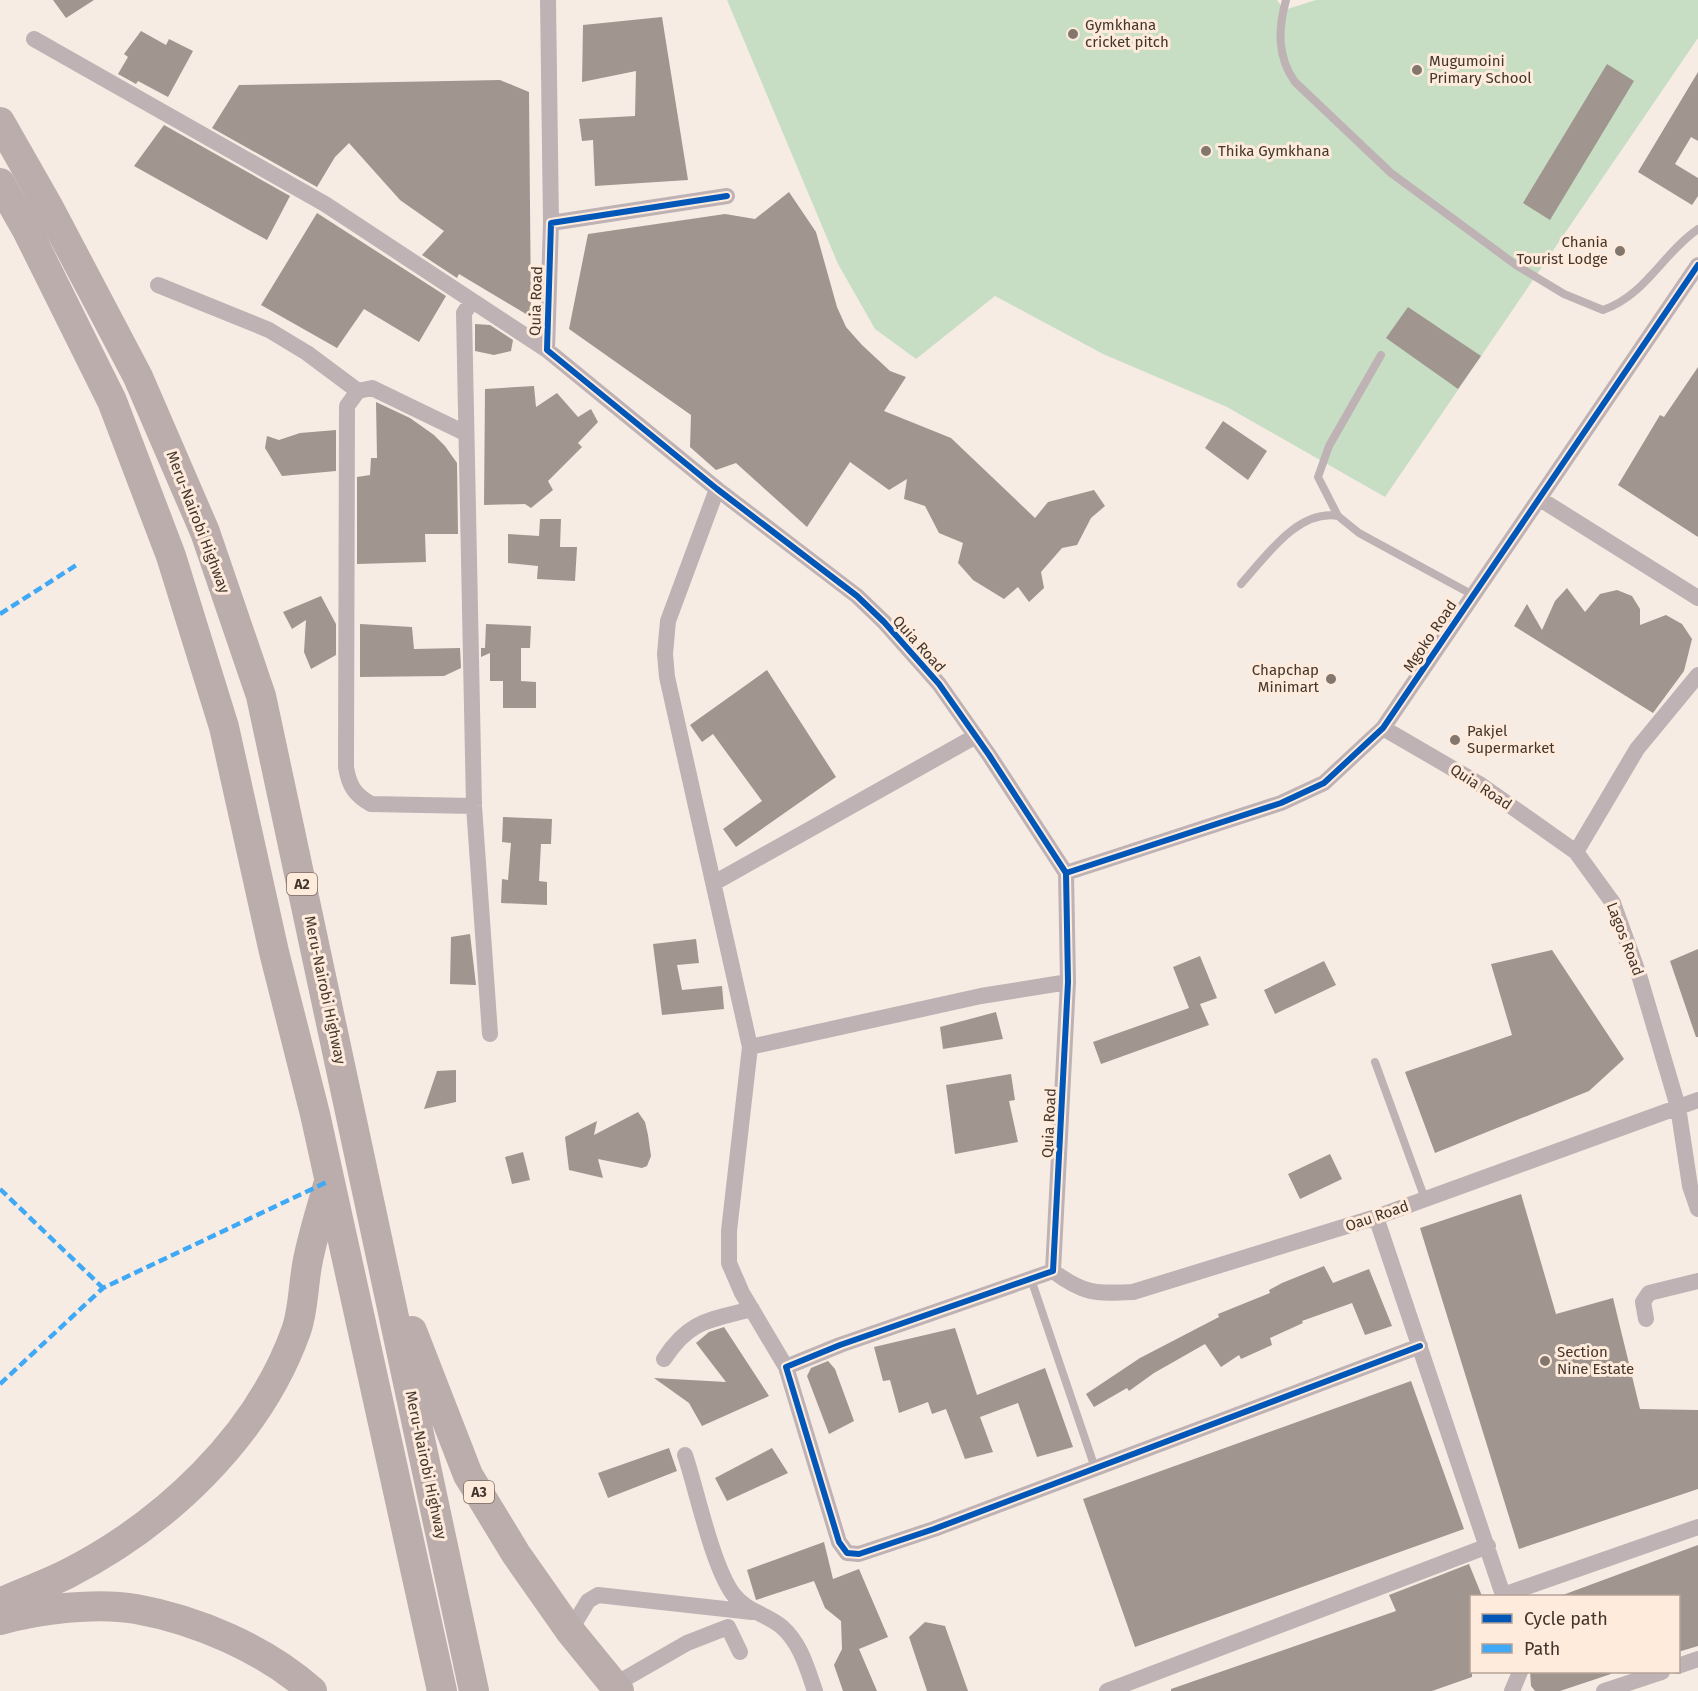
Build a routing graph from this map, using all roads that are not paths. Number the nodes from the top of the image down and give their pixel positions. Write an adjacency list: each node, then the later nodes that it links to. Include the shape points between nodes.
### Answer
1 (548, 0): 7 (street, Quia Road)
2 (1286, 0): 8 (lane, via 1280,42 1285,68 1295,82 1391,173 1516,265 1564,294 1603,310 1618,305)
3 (34, 39): 11 (street, via 325,204)
4 (0, 122): 39 (highway, Meru-Nairobi Highway / A2, via 50,208 138,377 205,532 261,696)
5 (0, 183): 35 (highway, via 112,401 171,556 224,727)
6 (727, 196): 7 (street)
7 (551, 223): 12 (street, Quia Road)
8 (1698, 230)
9 (1696, 274): 17 (street, Mgoko Road)
10 (158, 285): 14 (street, via 268,330)
11 (471, 301): 12 (street); 15 (street, via 464,313)
12 (547, 350): 16 (street, Quia Road)
13 (1381, 355): 18 (lane, via 1329,446 1318,477)
14 (358, 391): 15 (street, via 372,388); 25 (street, via 347,406 349,781 357,796 371,804)
15 (465, 433): 25 (street)
16 (717, 489): 24 (street, Quia Road, via 864,603 939,684); 28 (street, via 668,621 665,654)
17 (1540, 499): 20 (street, Mgoko Road); 21 (street)
18 (1338, 516): 19 (lane, via 1328,514 1289,533); 20 (lane, via 1359,533)
19 (1241, 584)
20 (1473, 595): 23 (street, Mgoko Road)
21 (1698, 598)
22 (1698, 675): 26 (street, via 1637,749)
23 (1383, 728): 26 (street, Quia Road, via 1481,785); 27 (street, Mgoko Road, via 1324,783 1281,803)
24 (976, 736): 27 (street, Quia Road); 28 (street)
25 (474, 806): 30 (street)
26 (1576, 852): 34 (street, Lagos Road, via 1613,903)
27 (1065, 873): 29 (street, Quia Road)
28 (714, 883): 31 (street)
29 (1068, 982): 31 (street, via 981,996); 40 (street, Quia Road)
30 (490, 1034)
31 (750, 1047): 43 (street, via 729,1231 729,1263)
32 (1375, 1062): 36 (lane)
33 (1698, 1100): 34 (street, Oau Road)
34 (1678, 1107): 36 (street, Oau Road); 37 (street, Lagos Road, via 1690,1186)
35 (329, 1181): 54 (highway, via 308,1258 296,1330 251,1418 197,1482 137,1530 68,1574); 65 (highway)
36 (1425, 1199): 38 (street, Oau Road)
37 (1698, 1209)
38 (1376, 1217): 40 (street, Oau Road, via 1133,1292 1102,1293 1074,1287); 45 (street)
39 (385, 1268): 57 (highway, A3, via 439,1394 468,1475 516,1554); 66 (highway, Meru-Nairobi Highway / A2)
40 (1053, 1271): 41 (street)
41 (1031, 1279): 47 (street); 49 (lane)
42 (1698, 1281): 44 (street, via 1649,1293 1643,1302)
43 (752, 1309): 46 (street, via 692,1326 680,1335); 47 (street)
44 (1646, 1319)
45 (1420, 1346): 49 (street); 51 (street)
46 (664, 1359)
47 (786, 1367): 49 (street, via 839,1542 847,1553 859,1554 934,1529)
48 (686, 1455): 55 (street, via 719,1563 733,1593)
49 (1095, 1468)
50 (1698, 1527): 53 (street)
51 (1488, 1546): 52 (street); 68 (street)
52 (1503, 1595)
53 (1506, 1595)
54 (0, 1603)
55 (753, 1612): 57 (street, via 598,1595 588,1602); 67 (street, via 781,1626 798,1644)
56 (0, 1620): 64 (highway, via 79,1607 134,1608 187,1622 247,1648 291,1672)
57 (570, 1630): 63 (highway, A3)
58 (740, 1652): 63 (street, via 728,1627 687,1643)
59 (1698, 1659): 60 (street)
60 (1680, 1665)
61 (1519, 1673): 69 (street)
62 (1656, 1673): 70 (street)
63 (616, 1688)
64 (312, 1691)
65 (442, 1691)
66 (474, 1691)
67 (815, 1691)
68 (1107, 1691)
69 (1512, 1691)
70 (1604, 1691)

